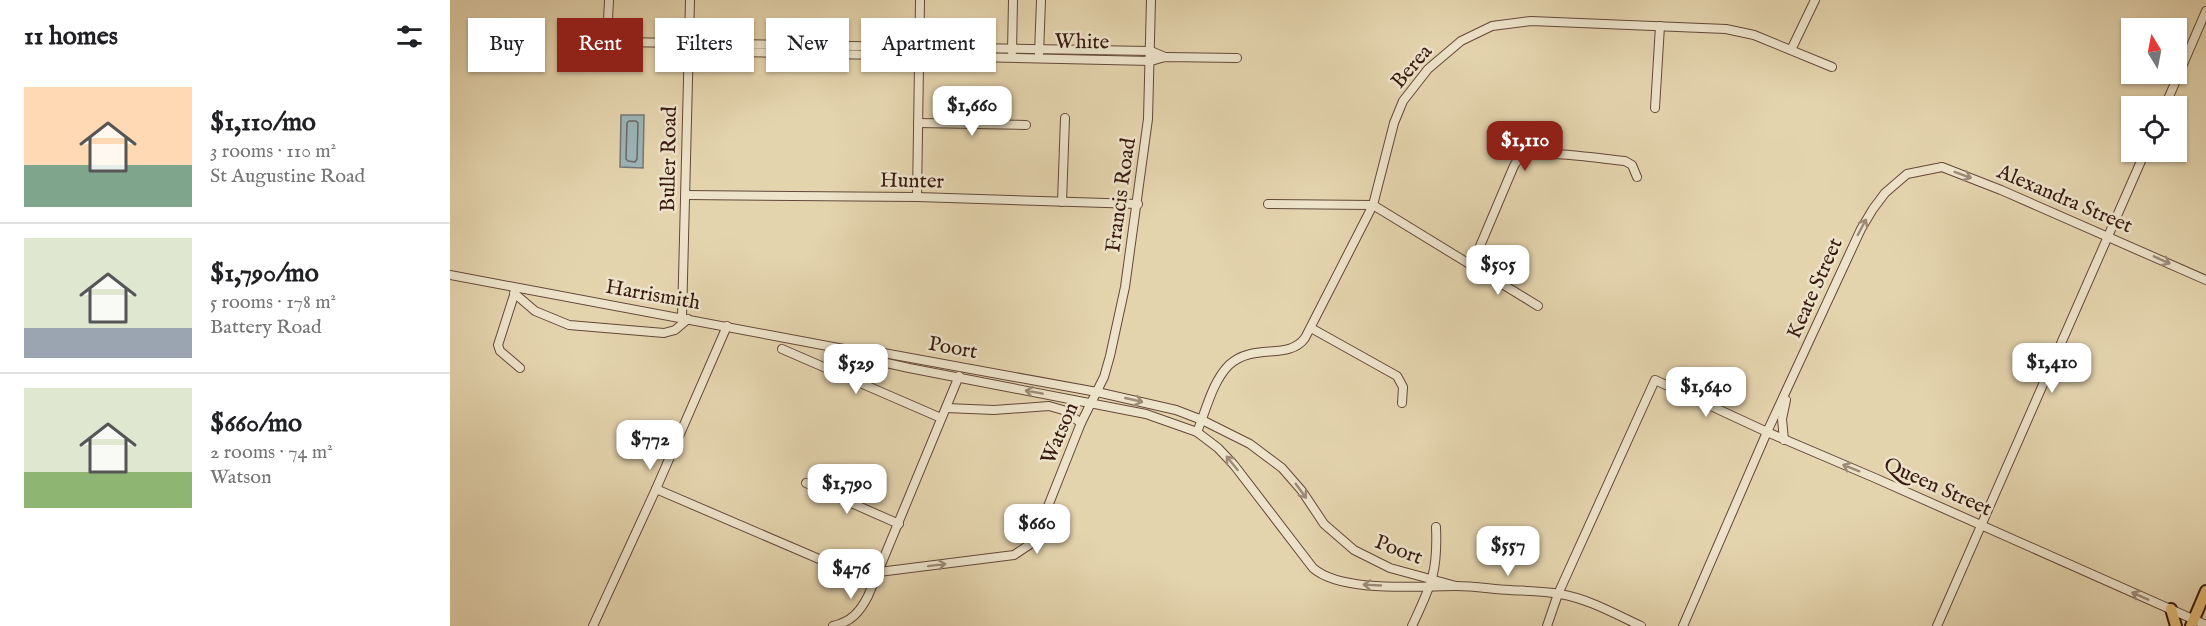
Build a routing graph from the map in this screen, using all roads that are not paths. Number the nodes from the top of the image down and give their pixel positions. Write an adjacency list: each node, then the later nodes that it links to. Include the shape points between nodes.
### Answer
1 (609, 0): 12 (street, via 613,38)
2 (690, 0): 9 (street, Buller Road)
3 (920, 0): 10 (street)
4 (1013, 0): 14 (street)
5 (1041, 0): 15 (street)
6 (1151, 0): 17 (street, Francis Road)
7 (1815, 0): 16 (street)
8 (2206, 11): 27 (street)
9 (690, 18)
10 (920, 18)
11 (1660, 26): 16 (street, Berea, via 1740,31); 28 (street); 40 (street, Berea, via 1517,21 1492,26 1461,41 1428,69 1403,101)
12 (655, 43)
13 (996, 48): 14 (street, White)
14 (1012, 48): 15 (street, White); 20 (street)
15 (1039, 49): 17 (street, White); 21 (street)
16 (1791, 50): 24 (street, Berea)
17 (1151, 51): 18 (street); 23 (street, Francis Road)
18 (1165, 57): 22 (street); 23 (street, White)
19 (996, 58): 20 (street, White)
20 (1012, 58): 21 (street, White)
21 (1039, 58): 23 (street, White)
22 (1237, 58)
23 (1151, 61): 38 (street, Francis Road)
24 (1832, 68)
25 (689, 72): 35 (street, Buller Road)
26 (919, 72): 30 (street)
27 (2169, 96)
28 (1655, 108)
29 (1065, 118): 37 (street)
30 (918, 123): 31 (street); 36 (street)
31 (1026, 125)
32 (2141, 162): 41 (street)
33 (1907, 174): 41 (street, Alexandra Street, one-way to 41, via 1942,168); 55 (street, Keate Street, one-way to 33, via 1867,219 1885,193)
34 (1637, 177): 42 (street, via 1632,165 1624,161 1550,155 1520,158)
35 (686, 195): 36 (street, Hunter); 47 (street, Buller Road)
36 (917, 198): 37 (street, Hunter)
37 (1062, 202): 38 (street, Hunter)
38 (1138, 204): 56 (street, Francis Road, via 1116,330)
39 (1269, 204): 40 (street)
40 (1373, 205): 42 (street); 49 (street, Berea)
41 (2108, 236): 44 (street, Alexandra Street, one-way to 44); 69 (street)
42 (1472, 265): 46 (street)
43 (450, 275): 45 (street, Harrismith)
44 (2206, 280)
45 (515, 290): 47 (street, Harrismith); 47 (street, via 535,311 568,325 664,333 675,330); 52 (street, via 498,345)
46 (1538, 306)
47 (685, 319): 48 (street, Harrismith)
48 (727, 326): 51 (street, Harrismith); 67 (street)
49 (1311, 328): 58 (street, via 1397,376 1403,387); 61 (street, Berea, via 1292,350 1256,352 1230,364)
50 (782, 349): 60 (street)
51 (849, 350): 53 (street, Poort); 54 (street, Poort, via 873,360)
52 (520, 368)
53 (962, 368): 54 (street); 56 (street, Poort)
54 (958, 378): 57 (street, Poort, one-way to 54); 59 (street)
55 (1788, 389): 64 (street, Keate Street); 65 (street, via 1782,419)
56 (1097, 392): 57 (street, Watson); 61 (street, Poort, one-way to 61)
57 (1091, 402): 62 (street, Watson); 63 (street, Poort, via 1146,414)
58 (1402, 404)
59 (946, 408): 60 (street); 62 (street, via 1049,406 1064,410)
60 (941, 418): 68 (street)
61 (1202, 420): 63 (street, Berea); 73 (street, Poort, one-way to 73, via 1250,444 1282,468 1324,524 1354,550)
62 (1082, 423): 71 (street, Watson, one-way to 62, via 1008,556 1025,549 1041,526)
63 (1197, 432): 73 (street, Poort, one-way to 63, via 1345,582 1319,573 1230,460)
64 (1767, 432): 65 (street, Queen Street); 75 (street, Queen Street, via 1655,380); 84 (street, Keate Street)
65 (1784, 440): 69 (street, Queen Street, one-way to 65)
66 (806, 483): 68 (street)
67 (656, 489): 72 (street); 79 (street)
68 (899, 524): 71 (street)
69 (1981, 525): 76 (street, Queen Street, one-way to 69); 85 (street)
70 (1436, 527): 73 (street, via 1437,556)
71 (879, 572): 72 (street)
72 (875, 583): 80 (street, via 859,611)
73 (1432, 584): 75 (street, Poort); 81 (street)
74 (2206, 591): 77 (highway)
75 (1558, 594): 82 (street); 83 (street, Poort, via 1583,600)
76 (2171, 609): 77 (street, Queen Street); 86 (highway)
77 (2192, 623): 78 (street, Queen Street)
78 (2206, 625)
79 (593, 626)
80 (833, 626)
81 (1412, 626)
82 (1547, 626)
83 (1641, 626)
84 (1683, 626)
85 (1937, 626)
86 (2175, 626)

